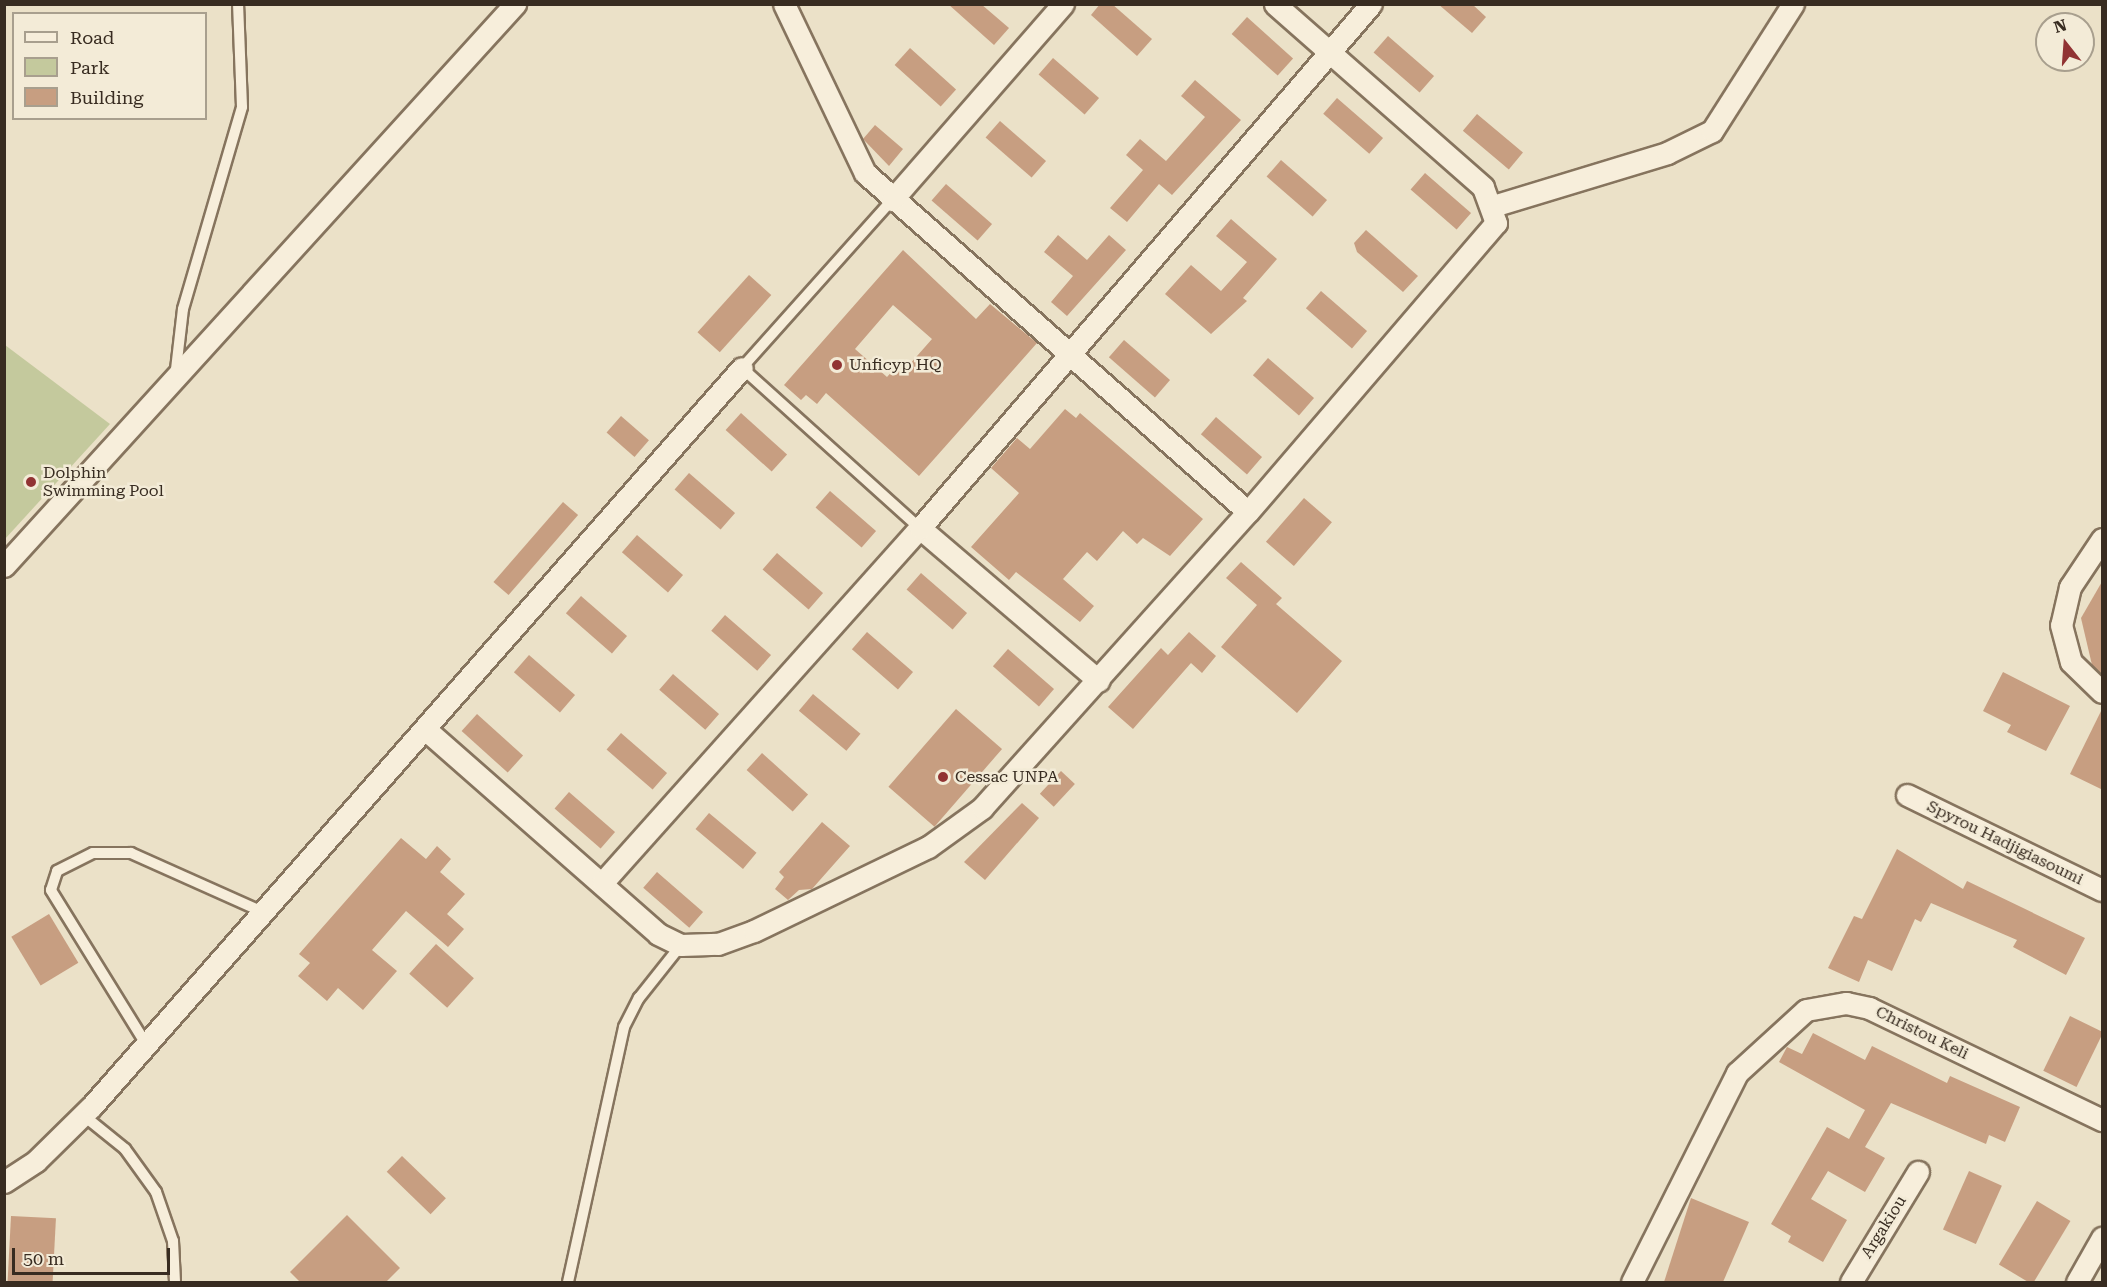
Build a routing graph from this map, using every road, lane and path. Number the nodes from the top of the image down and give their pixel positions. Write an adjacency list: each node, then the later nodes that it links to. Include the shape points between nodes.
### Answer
1 (238, 4): 13 (lane, via 242,107 183,309)
2 (515, 4): 13 (street)
3 (784, 4): 9 (street, via 853,154)
4 (1063, 4): 9 (street)
5 (1275, 4): 8 (street)
6 (1371, 4): 8 (street)
7 (1793, 4): 10 (street, via 1712,131 1667,153)
8 (1329, 52): 10 (street, via 1483,187); 11 (street)
9 (892, 200): 11 (street); 12 (lane)
10 (1493, 206): 14 (street, via 1496,223 1486,240)
11 (1070, 355): 14 (street); 15 (street)
12 (742, 368): 15 (lane); 20 (street)
13 (175, 380): 17 (street)
14 (1248, 512): 18 (street)
15 (920, 528): 18 (street); 22 (street)
16 (2103, 539): 19 (street, via 2070,587 2061,625 2071,662)
17 (4, 566)
18 (1099, 681): 25 (street, via 982,808 928,847 754,931 718,945)
19 (2103, 692)
20 (425, 729): 22 (street); 24 (street)
21 (1907, 795): 23 (street, Spyrou Hadjigiasoumi)
22 (603, 882): 25 (street, via 658,934)
23 (2103, 890)
24 (263, 912): 26 (street); 26 (lane, via 131,852 93,853 57,871 51,890)
25 (681, 945): 33 (lane, via 639,998 624,1027)
26 (146, 1044): 27 (street)
27 (83, 1115): 30 (street); 32 (lane, via 125,1149 156,1192 173,1241)
28 (2103, 1120): 34 (street, Christou Keli, via 1869,1008 1846,1003 1806,1010 1737,1073)
29 (1918, 1172): 35 (street, Argakiou)
30 (4, 1182)
31 (2103, 1238): 36 (street)
32 (175, 1282)
33 (568, 1282)
34 (1632, 1282)
35 (1851, 1282)
36 (2077, 1282)

